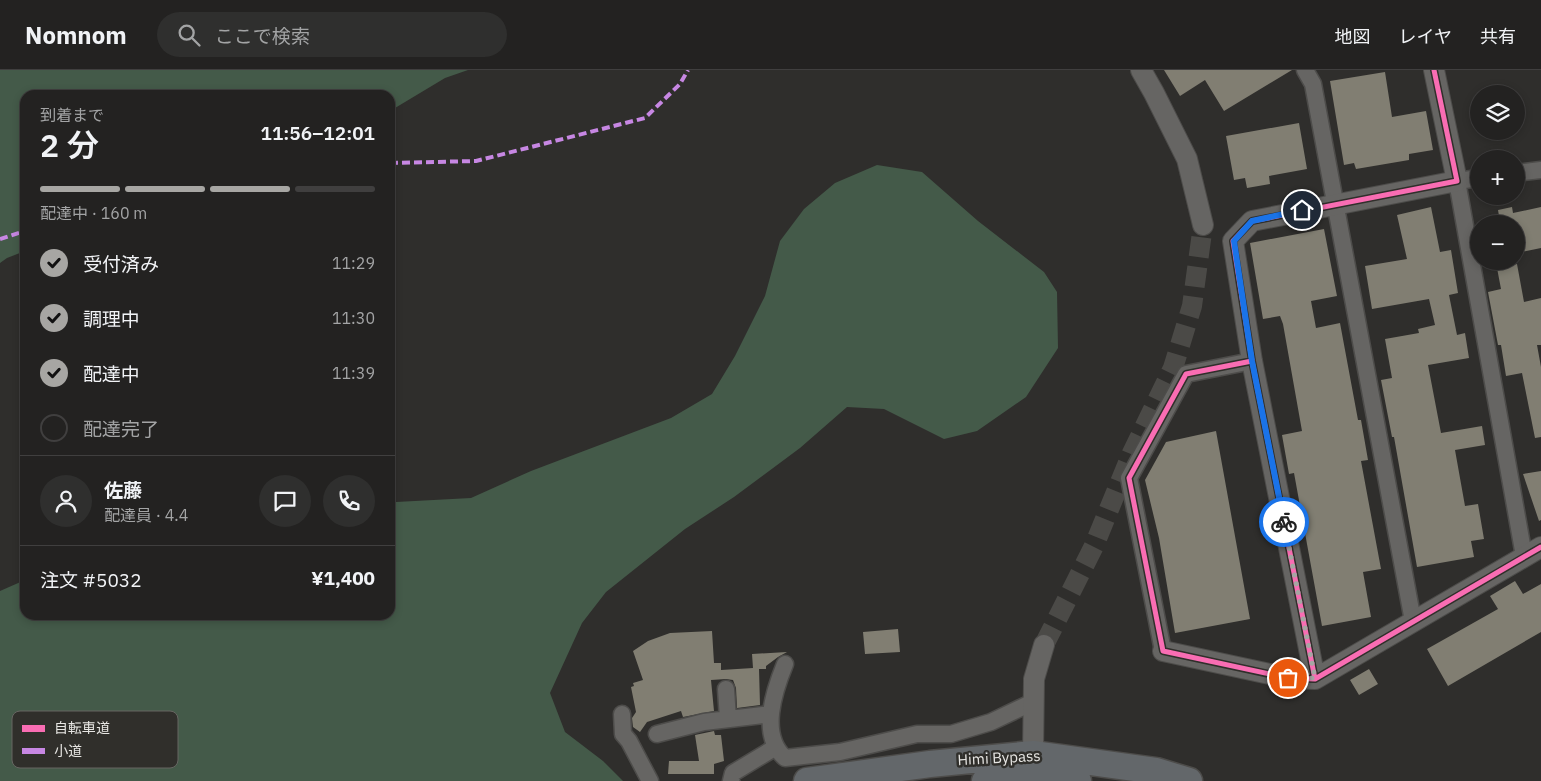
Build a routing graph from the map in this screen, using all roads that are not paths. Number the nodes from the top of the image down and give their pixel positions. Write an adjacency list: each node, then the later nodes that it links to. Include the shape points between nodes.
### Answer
1 (1141, 70): 9 (street, via 1187,159)
2 (1305, 70): 8 (street, via 1313,84)
3 (1434, 70): 7 (street)
4 (1541, 170): 5 (street)
5 (1525, 172)
6 (1470, 179): 7 (street)
7 (1457, 181): 8 (street); 11 (street)
8 (1335, 204): 10 (street, via 1252,221 1234,241); 12 (street)
9 (1203, 225)
10 (1252, 361): 14 (street, via 1186,374 1129,478); 16 (street)
11 (1533, 552): 12 (street)
12 (1413, 621): 16 (street)
13 (1044, 645): 18 (street, via 1034,679)
14 (1163, 651): 16 (street, via 1288,678)
15 (785, 664): 20 (street, via 776,685)
16 (1315, 678)
17 (726, 689): 21 (street)
18 (1033, 702): 23 (street, via 991,722 951,734 917,734 840,752 786,758); 24 (street)
19 (622, 714): 26 (street, via 623,734)
20 (771, 714): 21 (street); 23 (street)
21 (728, 719): 22 (street)
22 (657, 734)
23 (776, 747): 27 (street, via 733,773)
24 (1033, 754): 25 (street); 28 (highway, Himi Bypass); 31 (highway, Himi Bypass, via 1156,771)
25 (1036, 780): 29 (highway, Himi Bypass); 30 (highway, Himi Bypass)
26 (650, 781)
27 (731, 781)
28 (807, 781)
29 (985, 781)
30 (1078, 781)
31 (1189, 781)

